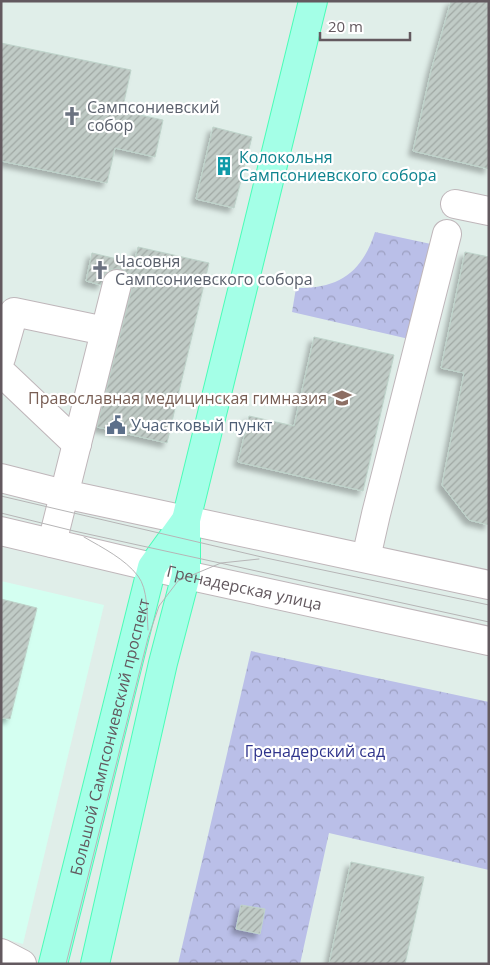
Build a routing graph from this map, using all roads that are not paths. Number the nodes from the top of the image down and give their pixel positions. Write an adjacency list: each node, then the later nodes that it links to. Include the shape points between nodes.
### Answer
1 (313, 1): 12 (main road, Большой Сампсониевский проспект)
2 (455, 204): 3 (street)
3 (489, 211)
4 (447, 234): 15 (street)
5 (117, 284): 6 (street)
6 (105, 331): 7 (street, via 14,312); 9 (street)
7 (1, 358)
8 (1, 372): 9 (street)
9 (77, 444): 11 (street)
10 (1, 478): 11 (street)
11 (64, 494): 12 (street); 14 (street)
12 (186, 520): 15 (street); 16 (main road, Большой Сампсониевский проспект); 17 (main road, Большой Сампсониевский проспект)
13 (1, 531): 14 (street, Гренадерская улица)
14 (52, 543): 16 (street, Гренадерская улица)
15 (366, 558): 18 (street)
16 (152, 567): 17 (street, Гренадерская улица); 22 (main road, Большой Сампсониевский проспект)
17 (186, 575): 19 (street, Гренадерская улица); 23 (main road, Большой Сампсониевский проспект, via 160,673)
18 (489, 585)
19 (489, 641)
20 (1, 953): 21 (street)
21 (22, 964)
22 (53, 964)
23 (95, 964)

